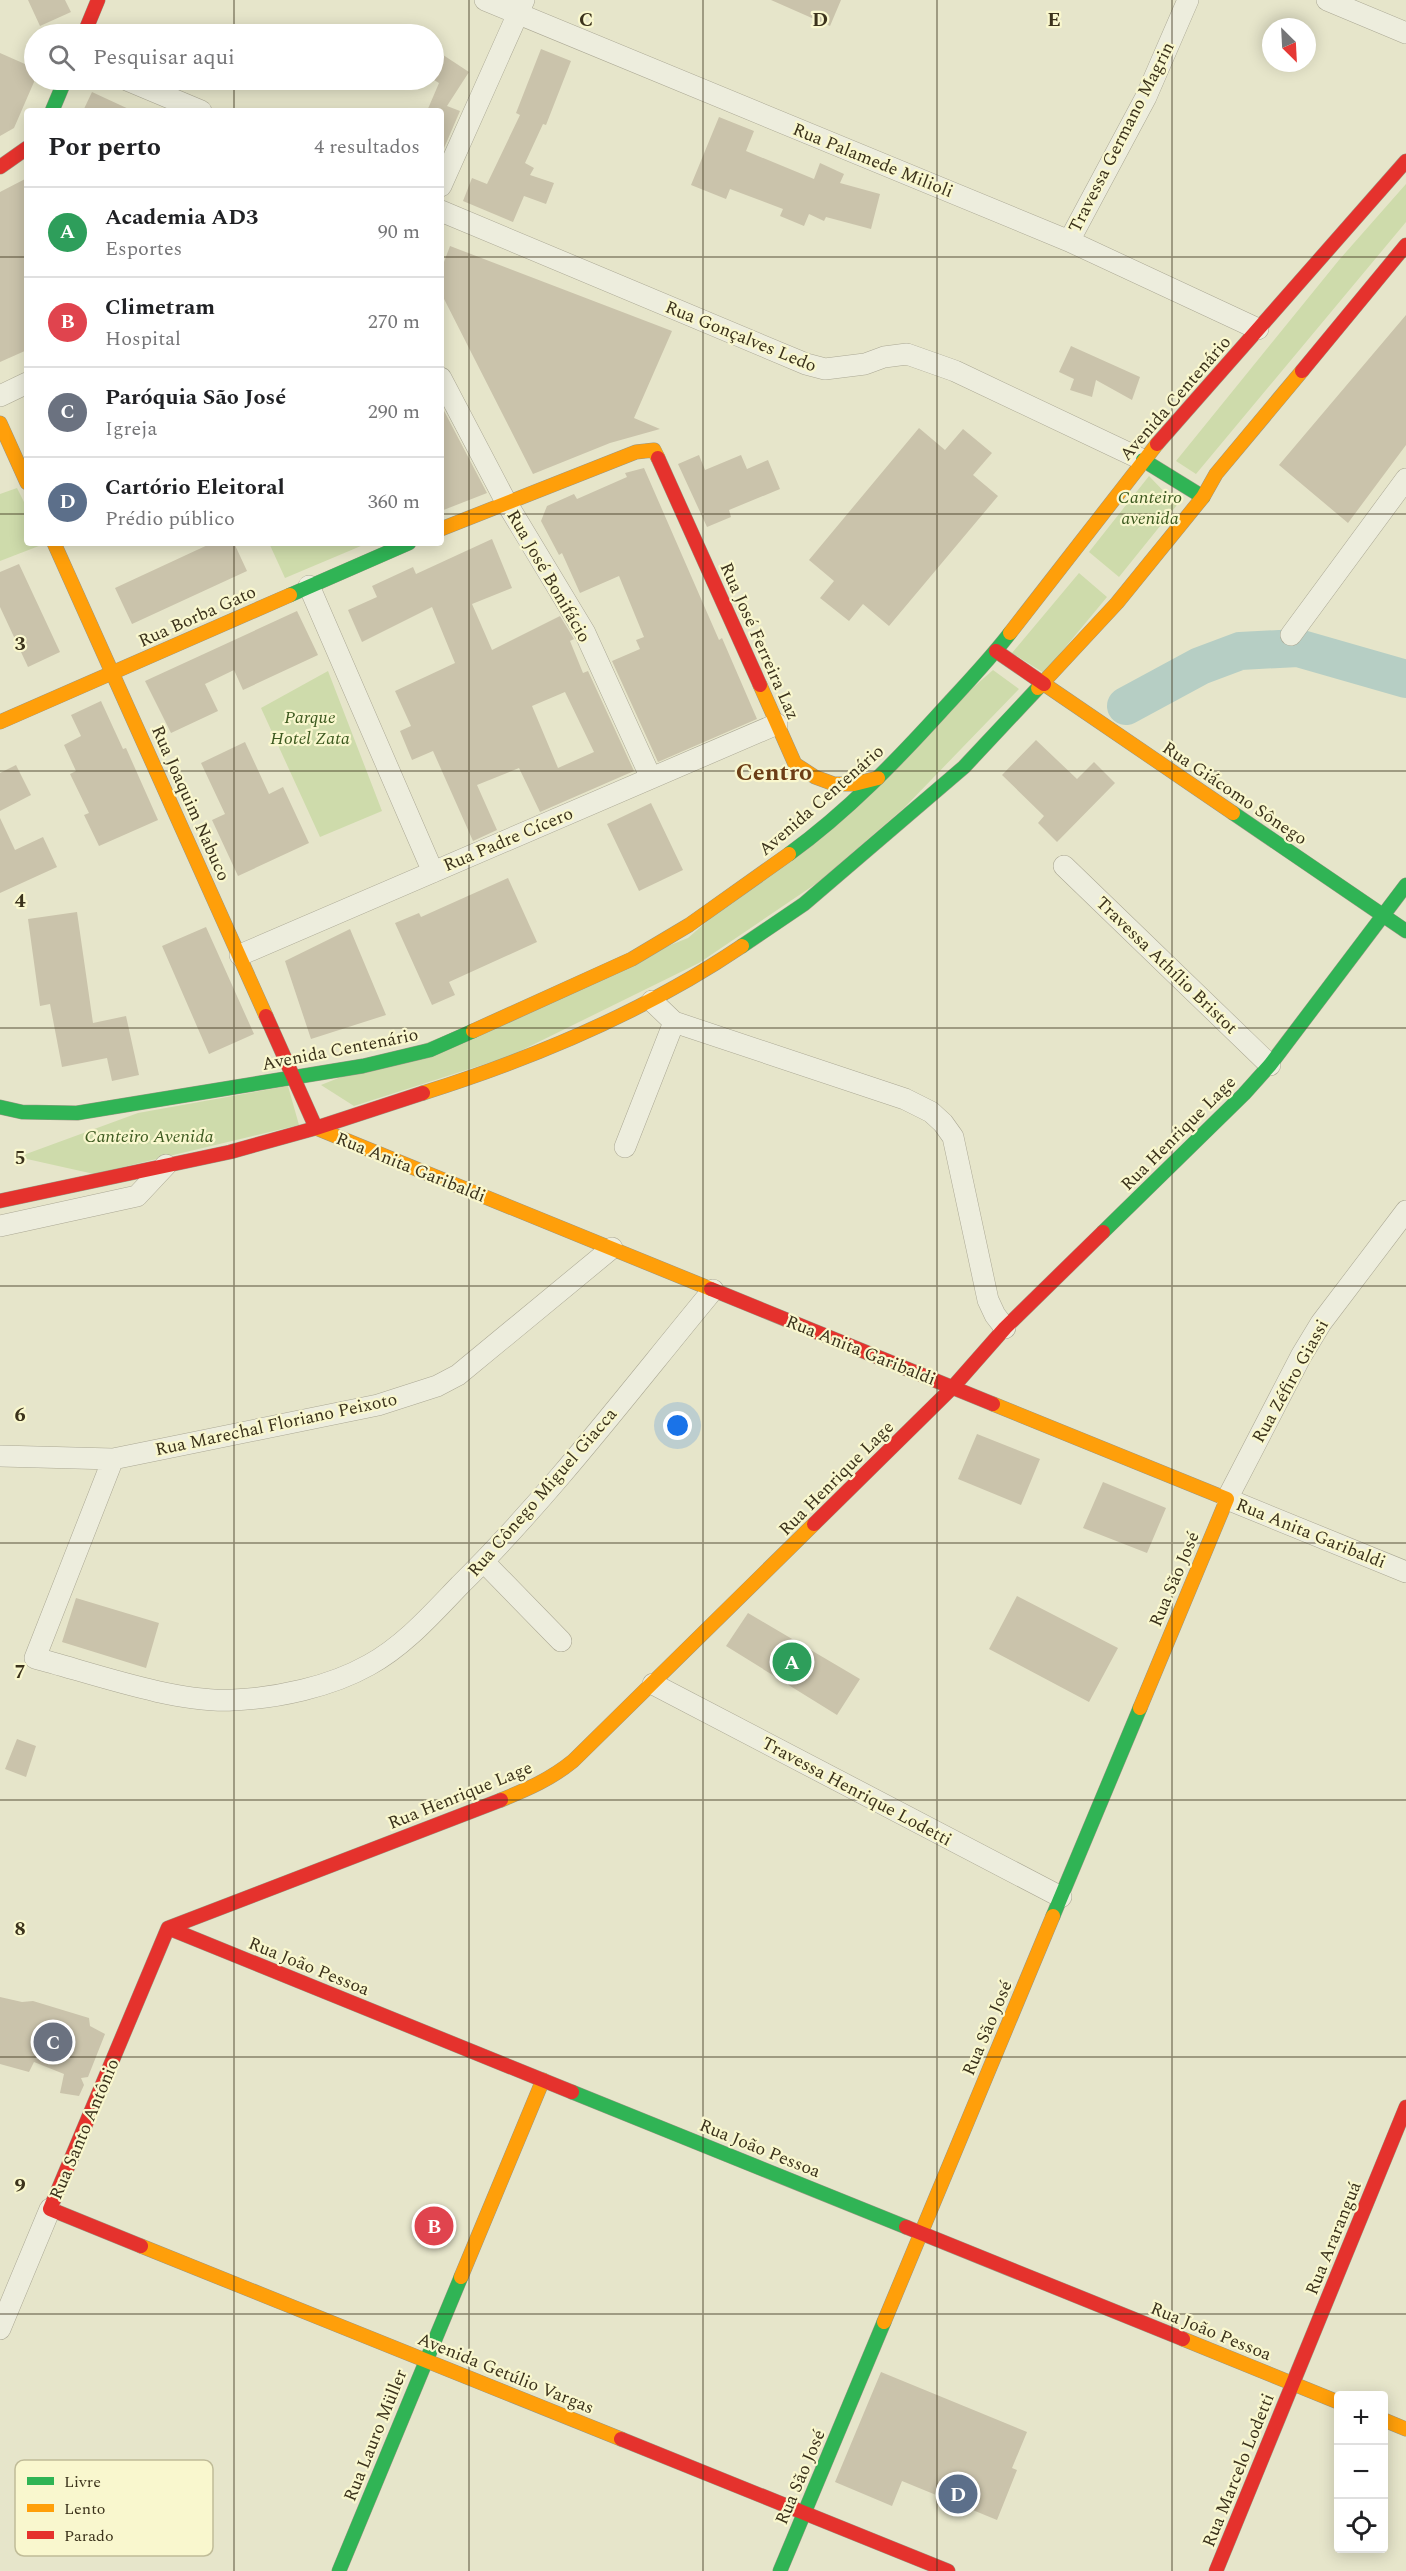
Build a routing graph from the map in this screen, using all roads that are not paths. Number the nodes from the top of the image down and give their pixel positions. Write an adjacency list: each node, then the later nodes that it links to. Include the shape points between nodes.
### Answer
1 (98, 0): 6 (main road)
2 (485, 0): 5 (street, Rua Palamede Milioli)
3 (1188, 0): 17 (street, Travessa Germano Magrin, via 1146,96)
4 (1327, 0): 7 (street)
5 (521, 7): 15 (street); 17 (street, Rua Palamede Milioli)
6 (88, 24)
7 (1406, 33)
8 (61, 90): 10 (main road)
9 (150, 90): 11 (street)
10 (53, 108)
11 (194, 108)
12 (24, 150): 14 (main road)
13 (1406, 161): 19 (main road, Avenida Centenário)
14 (0, 167)
15 (444, 179)
16 (444, 212): 24 (street, Rua Gonçalves Ledo, via 806,364 825,369 908,354 955,371)
17 (1069, 241): 19 (street, Rua Palamede Milioli)
18 (1406, 245): 27 (main road, via 1216,474)
19 (1258, 329): 24 (main road, Avenida Centenário)
20 (24, 384): 22 (street)
21 (444, 384): 28 (street, Rua José Bonifácio)
22 (0, 396)
23 (0, 423): 25 (main road)
24 (1143, 460): 27 (main road); 34 (main road, Avenida Centenário)
25 (24, 476)
26 (1406, 479): 33 (street)
27 (1203, 497): 36 (main road, via 1117,603)
28 (506, 501): 29 (main road); 38 (main road, Rua José Ferreira Laz, via 636,452 654,450); 39 (street, Rua José Bonifácio, via 585,633)
29 (444, 528)
30 (55, 546): 35 (main road, Rua Joaquim Nabuco)
31 (402, 546): 32 (main road, Rua Borba Gato)
32 (309, 586): 35 (main road, Rua Borba Gato); 42 (street)
33 (1291, 635)
34 (996, 651): 36 (main road, Rua Giácomo Sônego); 40 (main road, Avenida Centenário)
35 (112, 672): 37 (main road, Rua Borba Gato); 46 (main road, Rua Joaquim Nabuco)
36 (1044, 684): 44 (main road, Rua Giácomo Sônego); 47 (main road, via 964,767 847,869 748,943)
37 (0, 722)
38 (777, 724): 39 (street, Rua Padre Cícero); 40 (main road, Rua José Ferreira Laz, via 795,764 813,779 856,785)
39 (651, 778): 42 (street, Rua Padre Cícero)
40 (878, 778): 50 (main road, Avenida Centenário, via 765,872 632,959 430,1050)
41 (1064, 866): 49 (street, Travessa Athílio Bristot)
42 (433, 872): 46 (street, Rua Padre Cícero)
43 (1406, 885): 44 (main road, Rua Henrique Lage)
44 (1383, 916): 45 (main road, Rua Giácomo Sônego); 49 (main road, Rua Henrique Lage)
45 (1406, 931)
46 (240, 955): 50 (main road, Rua Joaquim Nabuco)
47 (652, 1001): 48 (street); 52 (main road, via 507,1065)
48 (674, 1022): 53 (street); 60 (street, via 905,1099 943,1123 953,1137 988,1300)
49 (1270, 1065): 60 (main road, Rua Henrique Lage)
50 (295, 1077): 51 (main road, Avenida Centenário, via 77,1113 22,1112); 52 (main road, Rua Joaquim Nabuco)
51 (0, 1107)
52 (316, 1128): 54 (main road, via 230,1152); 58 (main road, Rua Anita Garibaldi)
53 (625, 1146)
54 (167, 1164): 55 (main road); 57 (street, via 137,1196)
55 (0, 1201)
56 (1406, 1211): 64 (street, Rua Zéfiro Giassi, via 1311,1339)
57 (0, 1226)
58 (612, 1248): 59 (main road, Rua Anita Garibaldi); 63 (street, Rua Marechal Floriano Peixoto, via 482,1357 437,1386 378,1405)
59 (713, 1290): 61 (main road, Rua Anita Garibaldi); 65 (street, Rua Cônego Miguel Giacca)
60 (1005, 1328): 61 (main road, Rua Henrique Lage)
61 (953, 1387): 64 (main road, Rua Anita Garibaldi); 68 (main road, Rua Henrique Lage)
62 (0, 1456): 63 (street, Rua Marechal Floriano Peixoto)
63 (113, 1459): 65 (street, Rua Cônego Miguel Giacca, via 35,1658 161,1691 205,1698 232,1700 299,1690 367,1666 392,1650)
64 (1227, 1499): 66 (street, Rua Anita Garibaldi); 69 (main road, Rua São José)
65 (484, 1562): 67 (street)
66 (1406, 1572)
67 (561, 1641)
68 (653, 1684): 69 (street, Travessa Henrique Lodetti); 70 (main road, Rua Henrique Lage, via 573,1761 534,1787)
69 (1061, 1898): 75 (main road, Rua São José)
70 (168, 1928): 71 (main road, Rua João Pessoa); 74 (main road, Rua Santo Antônio)
71 (543, 2080): 75 (main road, Rua João Pessoa); 77 (main road, Rua Lauro Müller)
72 (1406, 2106): 73 (main road, Rua Araranguá)
73 (1400, 2138): 78 (main road, Rua Araranguá)
74 (50, 2209): 76 (street, Rua Santo Antônio); 77 (main road, Avenida Getúlio Vargas)
75 (921, 2233): 78 (main road, Rua João Pessoa); 82 (main road, Rua São José)
76 (0, 2329)
77 (426, 2360): 82 (main road, Avenida Getúlio Vargas); 83 (main road, Rua Lauro Müller)
78 (1294, 2384): 79 (main road, Rua João Pessoa); 86 (main road, Rua Marcelo Lodetti)
79 (1334, 2400)
80 (1388, 2422): 81 (main road)
81 (1406, 2429)
82 (805, 2513): 84 (main road, Rua São José); 85 (main road, Avenida Getúlio Vargas)
83 (339, 2571)
84 (780, 2571)
85 (948, 2571)
86 (1216, 2571)

